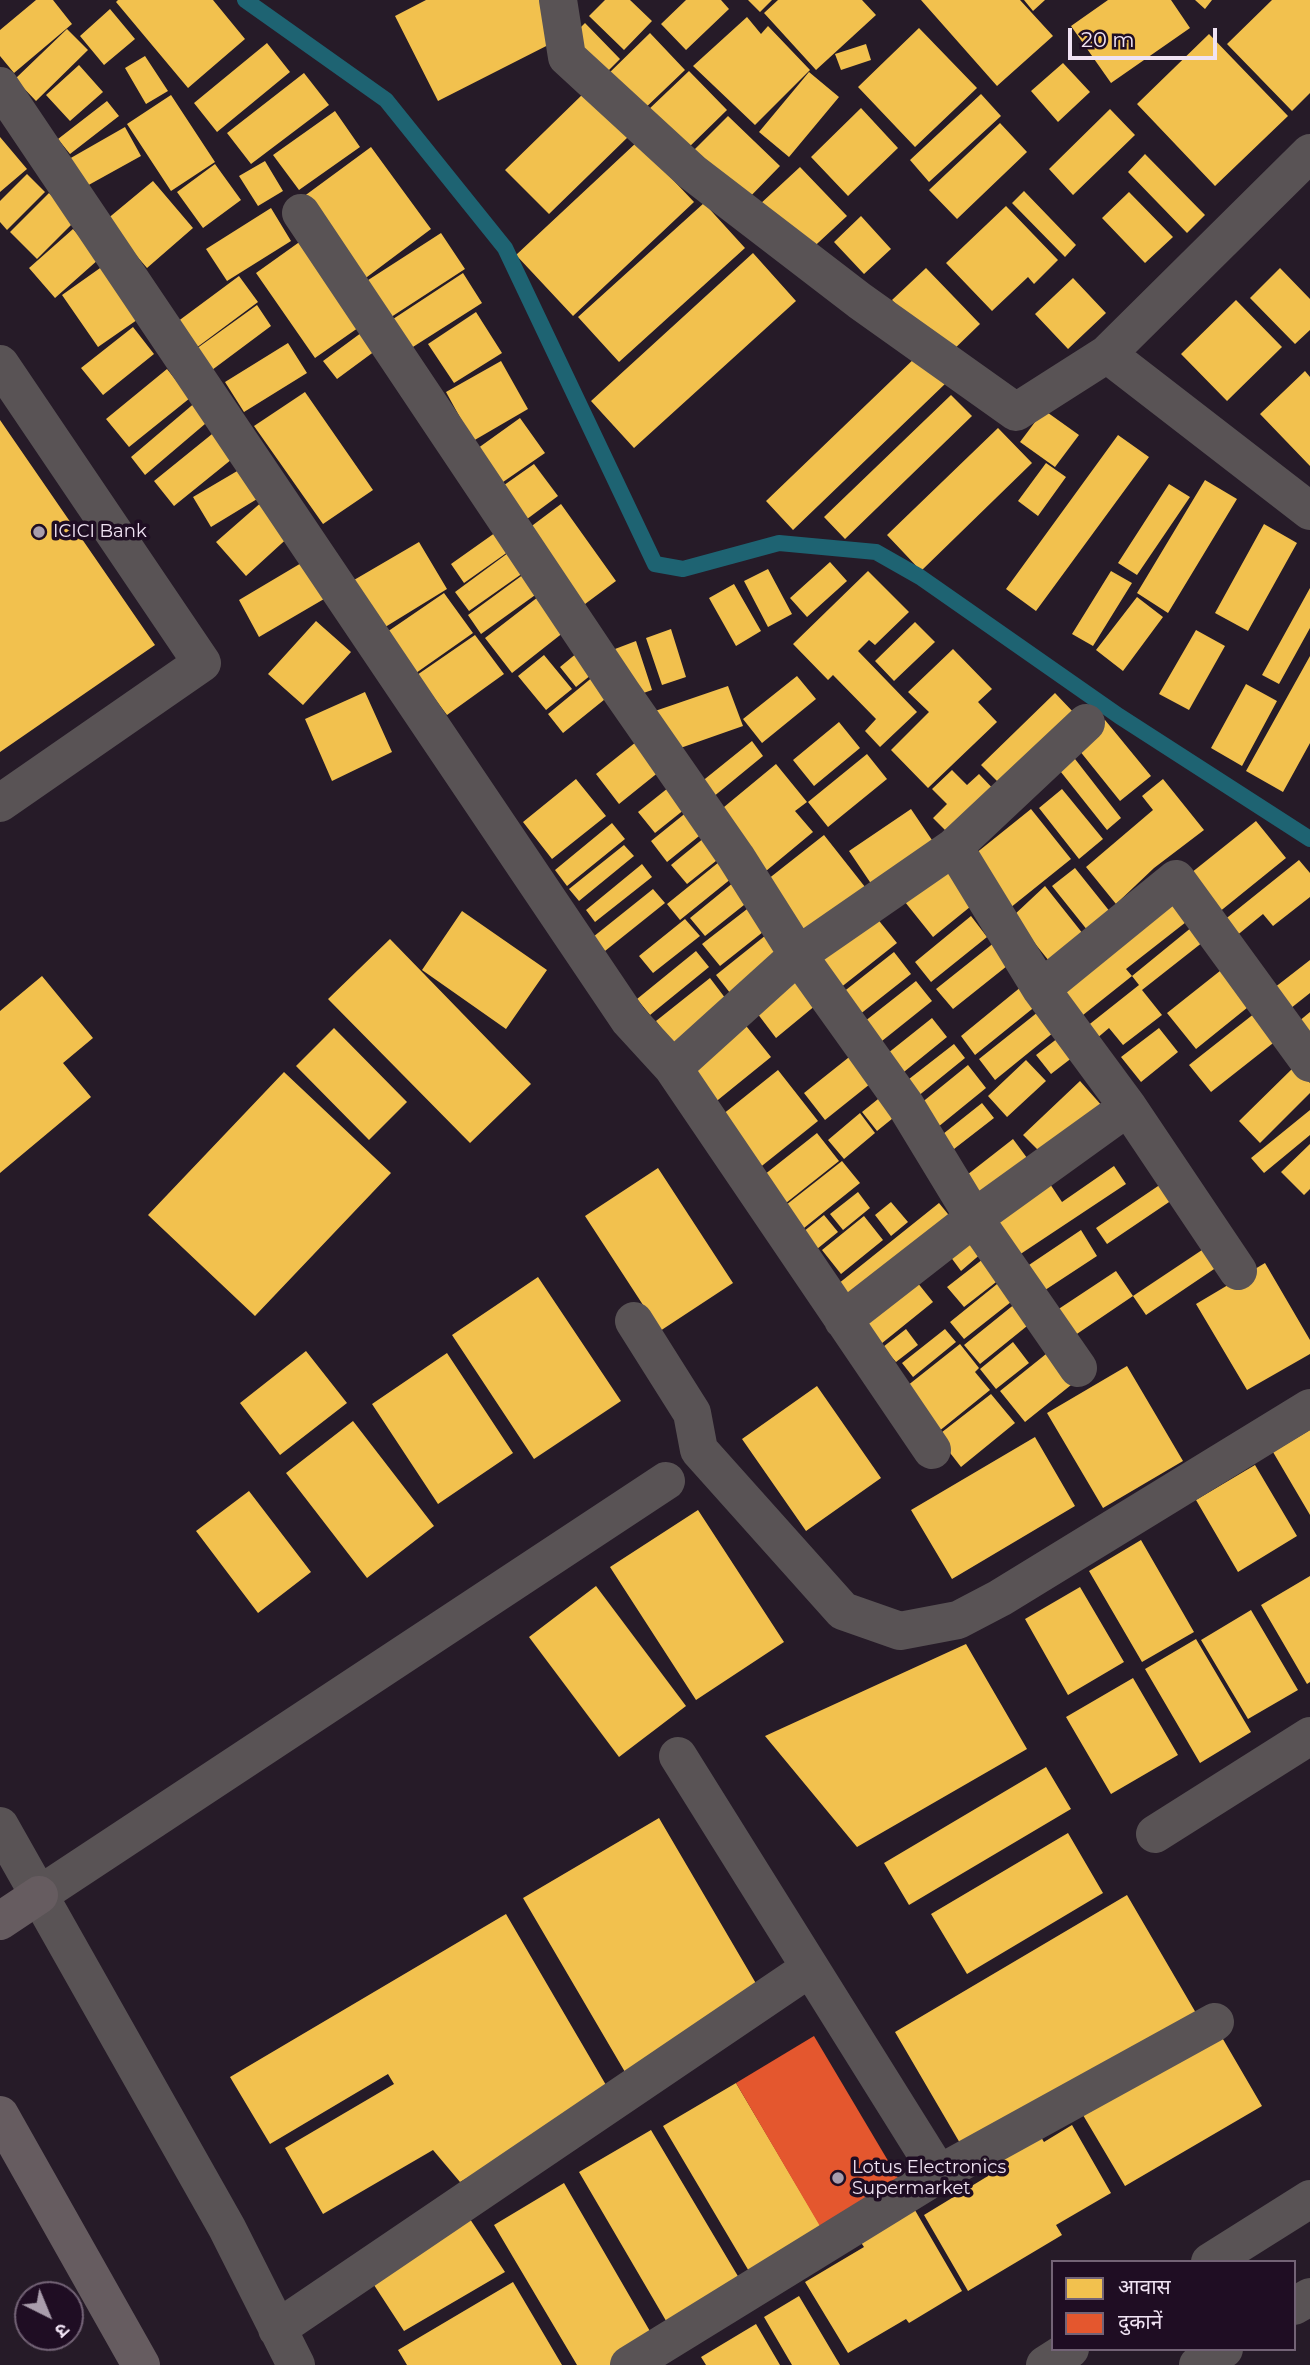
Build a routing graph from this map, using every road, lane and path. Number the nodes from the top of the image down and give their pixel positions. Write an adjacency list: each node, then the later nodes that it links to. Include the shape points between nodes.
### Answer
1 (558, 0): 5 (street, via 566,57 692,172 860,301 1016,412)
2 (0, 86): 14 (street, via 629,1020)
3 (1310, 153): 5 (street)
4 (301, 213): 11 (street, via 736,856)
5 (1107, 354): 7 (street)
6 (0, 364): 9 (street, via 202,663)
7 (1310, 511)
8 (1086, 723): 10 (street)
9 (0, 803)
10 (954, 847): 11 (street); 12 (street)
11 (798, 955): 14 (street); 16 (street, via 905,1106)
12 (1041, 989): 13 (street, via 1175,879); 15 (street)
13 (1310, 1063)
14 (673, 1068): 18 (street)
15 (1128, 1107): 16 (street); 17 (street)
16 (974, 1218): 18 (street); 20 (street)
17 (1238, 1271)
18 (843, 1320): 22 (street)
19 (634, 1321): 21 (street, via 692,1413 699,1450 843,1611 900,1631 958,1620 1000,1598)
20 (1078, 1368)
21 (1310, 1408)
22 (932, 1450)
23 (666, 1481): 28 (street)
24 (1310, 1737): 27 (street)
25 (678, 1756): 30 (street)
26 (0, 1826): 28 (street)
27 (1154, 1834)
28 (39, 1895): 29 (main road); 36 (street, via 227,2228)
29 (0, 1921)
30 (810, 1968): 33 (street); 36 (street)
31 (1215, 2022): 33 (street)
32 (0, 2115): 39 (main road)
33 (939, 2174): 41 (street)
34 (1310, 2199): 35 (street)
35 (1213, 2260)
36 (277, 2329): 40 (street)
37 (1067, 2351): 42 (street)
38 (1221, 2351): 43 (street)
39 (141, 2365)
40 (296, 2365)
41 (629, 2365)
42 (1045, 2365)
43 (1198, 2365)

